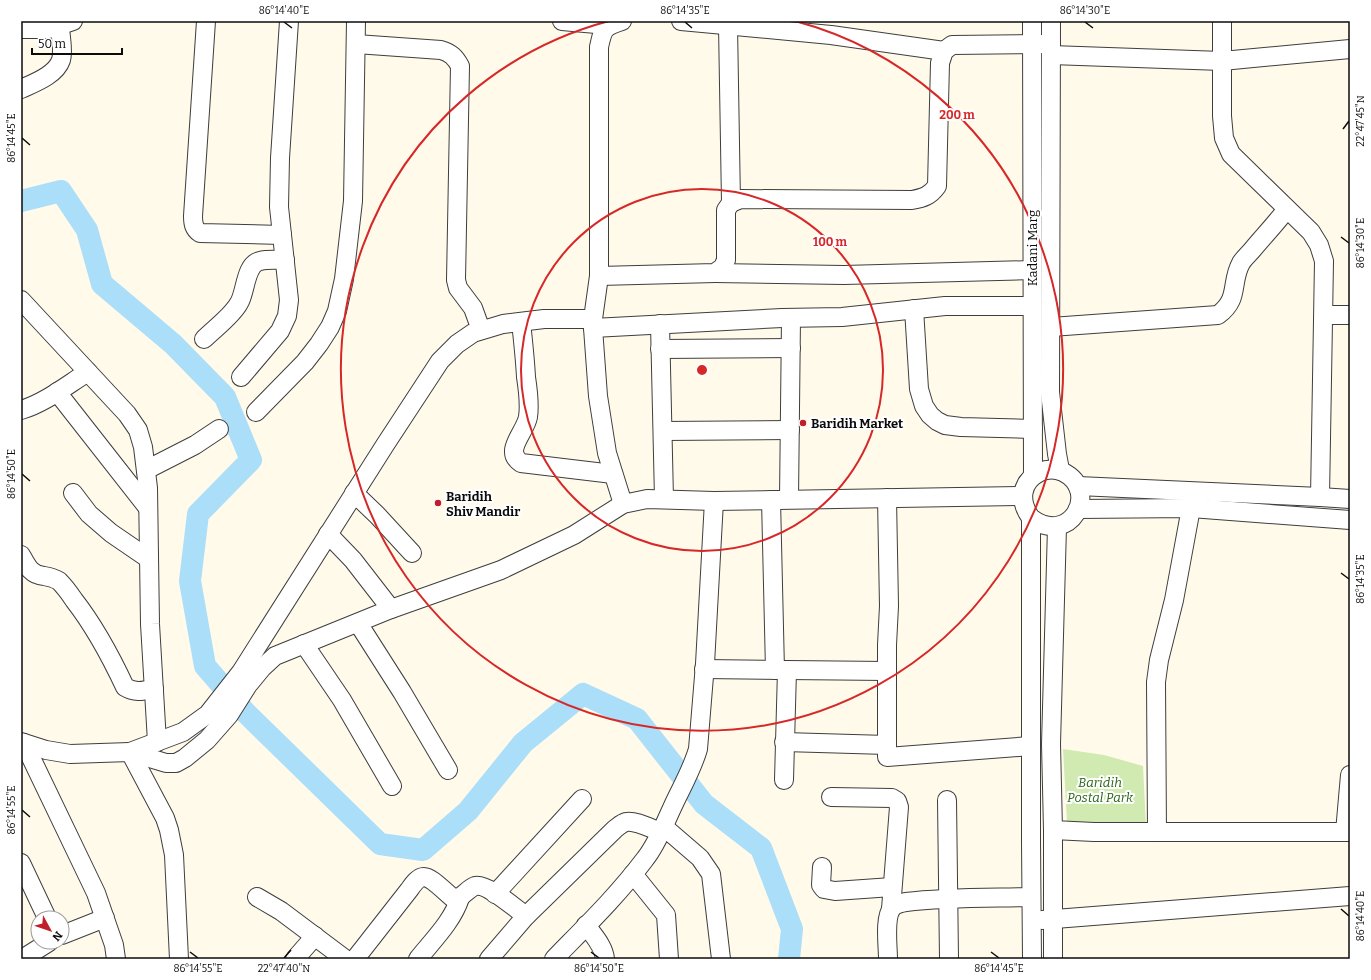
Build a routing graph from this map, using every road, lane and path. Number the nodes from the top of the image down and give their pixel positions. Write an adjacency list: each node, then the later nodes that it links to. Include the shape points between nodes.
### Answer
1 (206, 21): 24 (street, via 194,225 200,233)
2 (289, 21): 24 (street, via 280,158 279,207)
3 (356, 21): 15 (street)
4 (562, 21): 10 (street)
5 (681, 21): 12 (street)
6 (1032, 21): 16 (street, Kadani Marg)
7 (1051, 21): 18 (street, Kadani Marg)
8 (1222, 21): 20 (street)
9 (66, 23): 11 (street, via 49,29); 21 (street, via 57,66 47,75)
10 (615, 23): 28 (street, via 602,33 599,48)
11 (40, 25): 14 (street)
12 (728, 25): 13 (street); 22 (street)
13 (807, 27): 19 (street)
14 (21, 29)
15 (356, 44): 39 (street, via 441,50 449,52 460,66 456,280 458,288 473,308); 47 (street, via 353,201 344,279 337,311 320,344)
16 (1032, 45): 18 (street); 19 (street, via 952,45); 26 (street, Kadani Marg)
17 (1350, 49): 20 (street)
18 (1051, 50): 20 (street); 38 (street, Kadani Marg)
19 (944, 51): 22 (street, via 940,63 937,186 932,193 912,200 742,200)
20 (1222, 61): 23 (street, via 1224,138 1231,154)
21 (21, 89)
22 (731, 203): 27 (street, via 726,210 726,260 723,268)
23 (1287, 209): 32 (street, via 1311,232 1319,245 1324,261); 38 (street, via 1241,263 1230,303 1218,315)
24 (282, 235): 25 (street)
25 (285, 260): 40 (street, via 256,262 248,274 238,305); 44 (street, via 289,300 287,316 280,330)
26 (1032, 270): 27 (street, via 844,275); 30 (street, Kadani Marg)
27 (715, 272): 28 (street)
28 (599, 276): 36 (street)
29 (21, 300): 43 (street)
30 (1032, 306): 31 (street, via 946,306); 49 (street, Kadani Marg)
31 (914, 309): 34 (street, via 842,317); 49 (street, via 919,389 924,406 930,415 945,425)
32 (1324, 315): 33 (street); 60 (street)
33 (1350, 315)
34 (791, 318): 37 (street); 41 (street)
35 (521, 322): 36 (street, via 544,319); 39 (street); 54 (street, via 528,416 526,426 514,449 513,455 516,460 521,463)
36 (593, 324): 37 (street); 54 (street, via 598,396 607,453)
37 (660, 324): 42 (street)
38 (1051, 326): 53 (street, Kadani Marg, via 1050,392)
39 (481, 330): 58 (street, via 473,332 457,344 440,361)
40 (204, 339)
41 (791, 348): 42 (street); 50 (street)
42 (660, 349): 51 (street)
43 (88, 372): 45 (street); 52 (street, via 127,414 138,430)
44 (241, 377)
45 (57, 392): 46 (street); 67 (street)
46 (23, 404)
47 (256, 412)
48 (220, 429): 52 (street)
49 (1033, 429): 55 (street, Kadani Marg)
50 (790, 430): 51 (street); 64 (street)
51 (662, 431): 62 (street)
52 (146, 470): 67 (street)
53 (1060, 470): 55 (street, via 1041,471); 56 (street, via 1069,475)
54 (614, 474): 66 (street)
55 (1033, 476): 59 (street, via 1027,483)
56 (1078, 486): 60 (street); 69 (street)
57 (73, 493): 76 (street, via 89,514)
58 (354, 493): 73 (street); 74 (street)
59 (1023, 496): 61 (street); 70 (street, via 1025,511)
60 (1320, 497): 63 (street)
61 (887, 498): 64 (street); 82 (street)
62 (664, 499): 65 (street); 66 (street, via 647,499)
63 (1350, 499)
64 (780, 500): 65 (street); 81 (street)
65 (714, 501): 80 (street)
66 (623, 504): 77 (street, via 574,535 501,570)
67 (148, 508): 76 (street)
68 (1191, 508): 69 (street); 71 (street); 100 (street, via 1156,682)
69 (1078, 509): 72 (street, via 1073,517)
70 (1031, 518): 72 (street, via 1038,524); 89 (street)
71 (1350, 520)
72 (1057, 527): 99 (street, via 1051,744)
73 (328, 534): 77 (street, via 353,560); 83 (street)
74 (412, 553)
75 (21, 555): 84 (street, via 34,573 52,577 72,596 97,632 125,687 139,692)
76 (149, 559): 84 (street)
77 (391, 609): 78 (street)
78 (358, 622): 79 (street); 91 (street)
79 (304, 644): 83 (street, via 275,656 262,668); 94 (street, via 342,700)
80 (704, 669): 81 (street); 98 (street, via 698,749 691,771)
81 (781, 670): 82 (street); 87 (street)
82 (887, 671): 88 (street)
83 (244, 678): 86 (street, via 208,714 183,732); 90 (street, via 229,714 207,740 185,758 176,763 166,763)
84 (154, 689): 86 (street)
85 (23, 742): 90 (street, via 46,750 70,754); 115 (street, via 96,893)
86 (157, 742): 90 (street)
87 (784, 742): 88 (street); 93 (street)
88 (887, 745): 89 (street, via 887,756)
89 (1031, 746): 109 (street)
90 (130, 752): 124 (street, via 169,830 174,855)
91 (448, 770)
92 (1350, 775): 101 (street)
93 (784, 780)
94 (392, 786)
95 (831, 797): 105 (street, via 892,798 897,801 899,807)
96 (582, 799): 106 (street)
97 (947, 800): 111 (street)
98 (663, 829): 104 (street); 114 (street, via 628,821 622,823); 133 (street, via 700,858 711,874)
99 (1053, 830): 100 (street); 116 (street)
100 (1157, 832): 101 (street)
101 (1348, 832)
102 (21, 863): 113 (street)
103 (822, 867): 105 (street, via 821,885 824,889 835,891)
104 (633, 874): 118 (street); 132 (street, via 666,915)
105 (892, 887): 112 (street)
106 (495, 894): 110 (street, via 482,886 475,886); 114 (street)
107 (1350, 896): 116 (street)
108 (257, 897): 120 (street)
109 (1031, 897): 111 (street); 117 (street)
110 (460, 898): 127 (street, via 454,899 429,878 423,877 416,881); 128 (street, via 448,923)
111 (948, 900): 112 (street, via 905,902); 135 (street)
112 (891, 909): 134 (street, via 888,919)
113 (43, 910)
114 (526, 916): 129 (street)
115 (105, 918): 119 (street); 123 (street)
116 (1053, 919): 117 (street); 137 (street)
117 (1032, 921): 136 (street)
118 (586, 925): 130 (street); 131 (street, via 601,946)
119 (70, 932)
120 (315, 936): 125 (street); 126 (street)
121 (37, 950): 122 (street)
122 (22, 959)
123 (116, 959)
124 (179, 959)
125 (295, 959)
126 (345, 959)
127 (355, 959)
128 (418, 959)
129 (489, 959)
130 (554, 959)
131 (605, 959)
132 (669, 959)
133 (721, 959)
134 (888, 959)
135 (949, 959)
136 (1032, 959)
137 (1053, 959)

